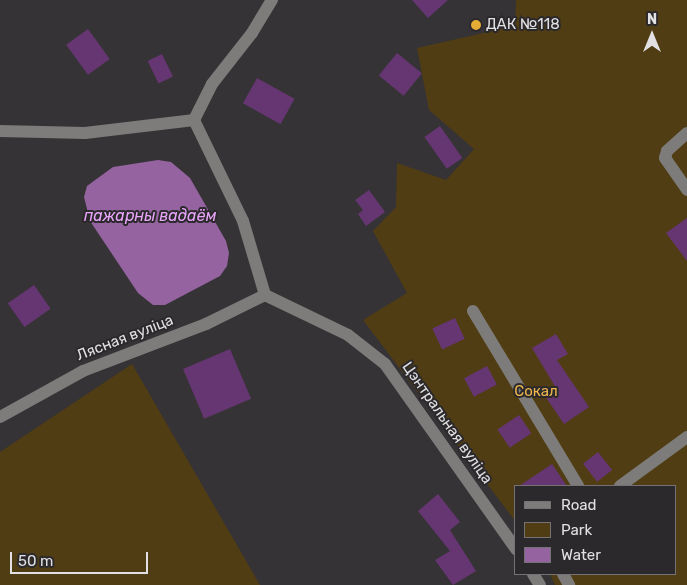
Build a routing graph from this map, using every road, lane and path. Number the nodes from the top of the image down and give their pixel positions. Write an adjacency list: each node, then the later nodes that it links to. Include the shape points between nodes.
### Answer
1 (272, 0): 2 (street, via 252,33 212,84)
2 (194, 120): 3 (street, via 86,133); 6 (street, via 243,221)
3 (0, 131)
4 (687, 133): 5 (street, via 675,142 665,158)
5 (687, 190)
6 (265, 295): 8 (street, Лясная вуліца, via 206,324 83,371); 12 (street, Цэнтральная вуліца, via 348,335 385,364)
7 (473, 311): 10 (street)
8 (0, 417)
9 (687, 437): 11 (street)
10 (577, 485)
11 (621, 485)
12 (514, 546)

